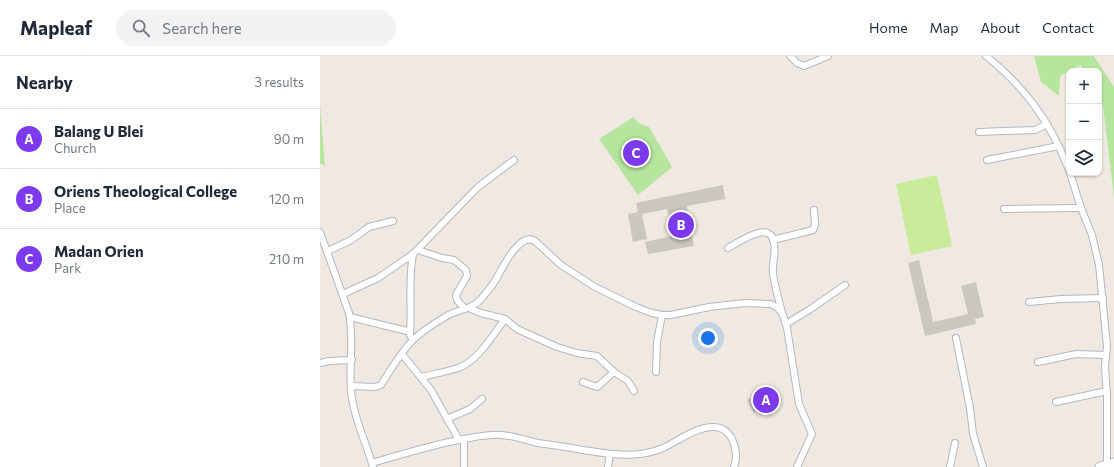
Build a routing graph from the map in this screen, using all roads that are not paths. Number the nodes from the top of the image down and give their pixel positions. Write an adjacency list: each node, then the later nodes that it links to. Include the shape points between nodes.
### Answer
1 (790, 56): 2 (street, via 804,66)
2 (828, 56)
3 (986, 56): 4 (street, via 1031,99)
4 (1047, 124): 5 (street, via 1035,130); 6 (street)
5 (979, 132)
6 (1059, 146): 8 (street); 9 (street)
7 (514, 160): 19 (street, via 478,187)
8 (987, 160)
9 (1066, 163)
10 (1071, 176): 11 (street)
11 (1081, 208): 12 (street); 22 (street, via 1092,235 1099,265)
12 (1004, 209)
13 (814, 210): 16 (street, via 813,230)
14 (393, 221): 18 (street, via 369,227 351,240)
15 (320, 232): 18 (street)
16 (773, 240): 17 (street, via 769,234 759,233 746,237); 26 (street, via 773,273)
17 (728, 248)
18 (328, 251): 21 (street)
19 (415, 252): 21 (street, via 378,278); 24 (street, via 454,260 466,270 466,276 456,295 457,300); 30 (street, via 410,272)
20 (845, 285): 29 (street)
21 (343, 294): 27 (street)
22 (1102, 298): 23 (street); 34 (street)
23 (1029, 302)
24 (467, 309): 25 (street, via 481,300 508,258 530,239 595,287 636,307); 28 (street); 32 (street, via 445,317)
25 (662, 315): 26 (street, via 717,306 762,303 778,308); 39 (street, via 658,332)
26 (783, 315): 29 (street)
27 (350, 317): 30 (street, via 407,331); 35 (street)
28 (505, 319): 38 (street, via 517,329 557,347 597,356); 40 (street, via 476,357 468,363)
29 (786, 324): 56 (street, via 799,404 812,434)
30 (410, 334): 32 (street)
31 (956, 338): 58 (street, via 973,434)
32 (412, 341): 33 (street)
33 (402, 354): 40 (street); 42 (street, via 378,387)
34 (1106, 355): 36 (street, via 1076,354); 44 (street)
35 (352, 360): 37 (street); 42 (street)
36 (1038, 362)
37 (320, 363)
38 (614, 372): 41 (street, via 598,387); 43 (street, via 628,381)
39 (656, 372)
40 (421, 377): 47 (street)
41 (583, 382)
42 (351, 386): 51 (street, via 354,407)
43 (634, 391)
44 (1107, 391): 46 (street); 52 (street)
45 (482, 399): 47 (street, via 470,409)
46 (1056, 402)
47 (447, 419): 48 (street)
48 (462, 440): 50 (street, via 503,435); 51 (street, via 438,444); 53 (street)
49 (955, 443): 57 (street)
50 (610, 454): 54 (street); 55 (street, via 649,452 692,433 714,427 722,429 731,437 735,451)
51 (372, 465)
52 (1107, 465)
53 (464, 467)
54 (608, 467)
55 (734, 467)
56 (797, 467)
57 (950, 467)
58 (983, 467)

